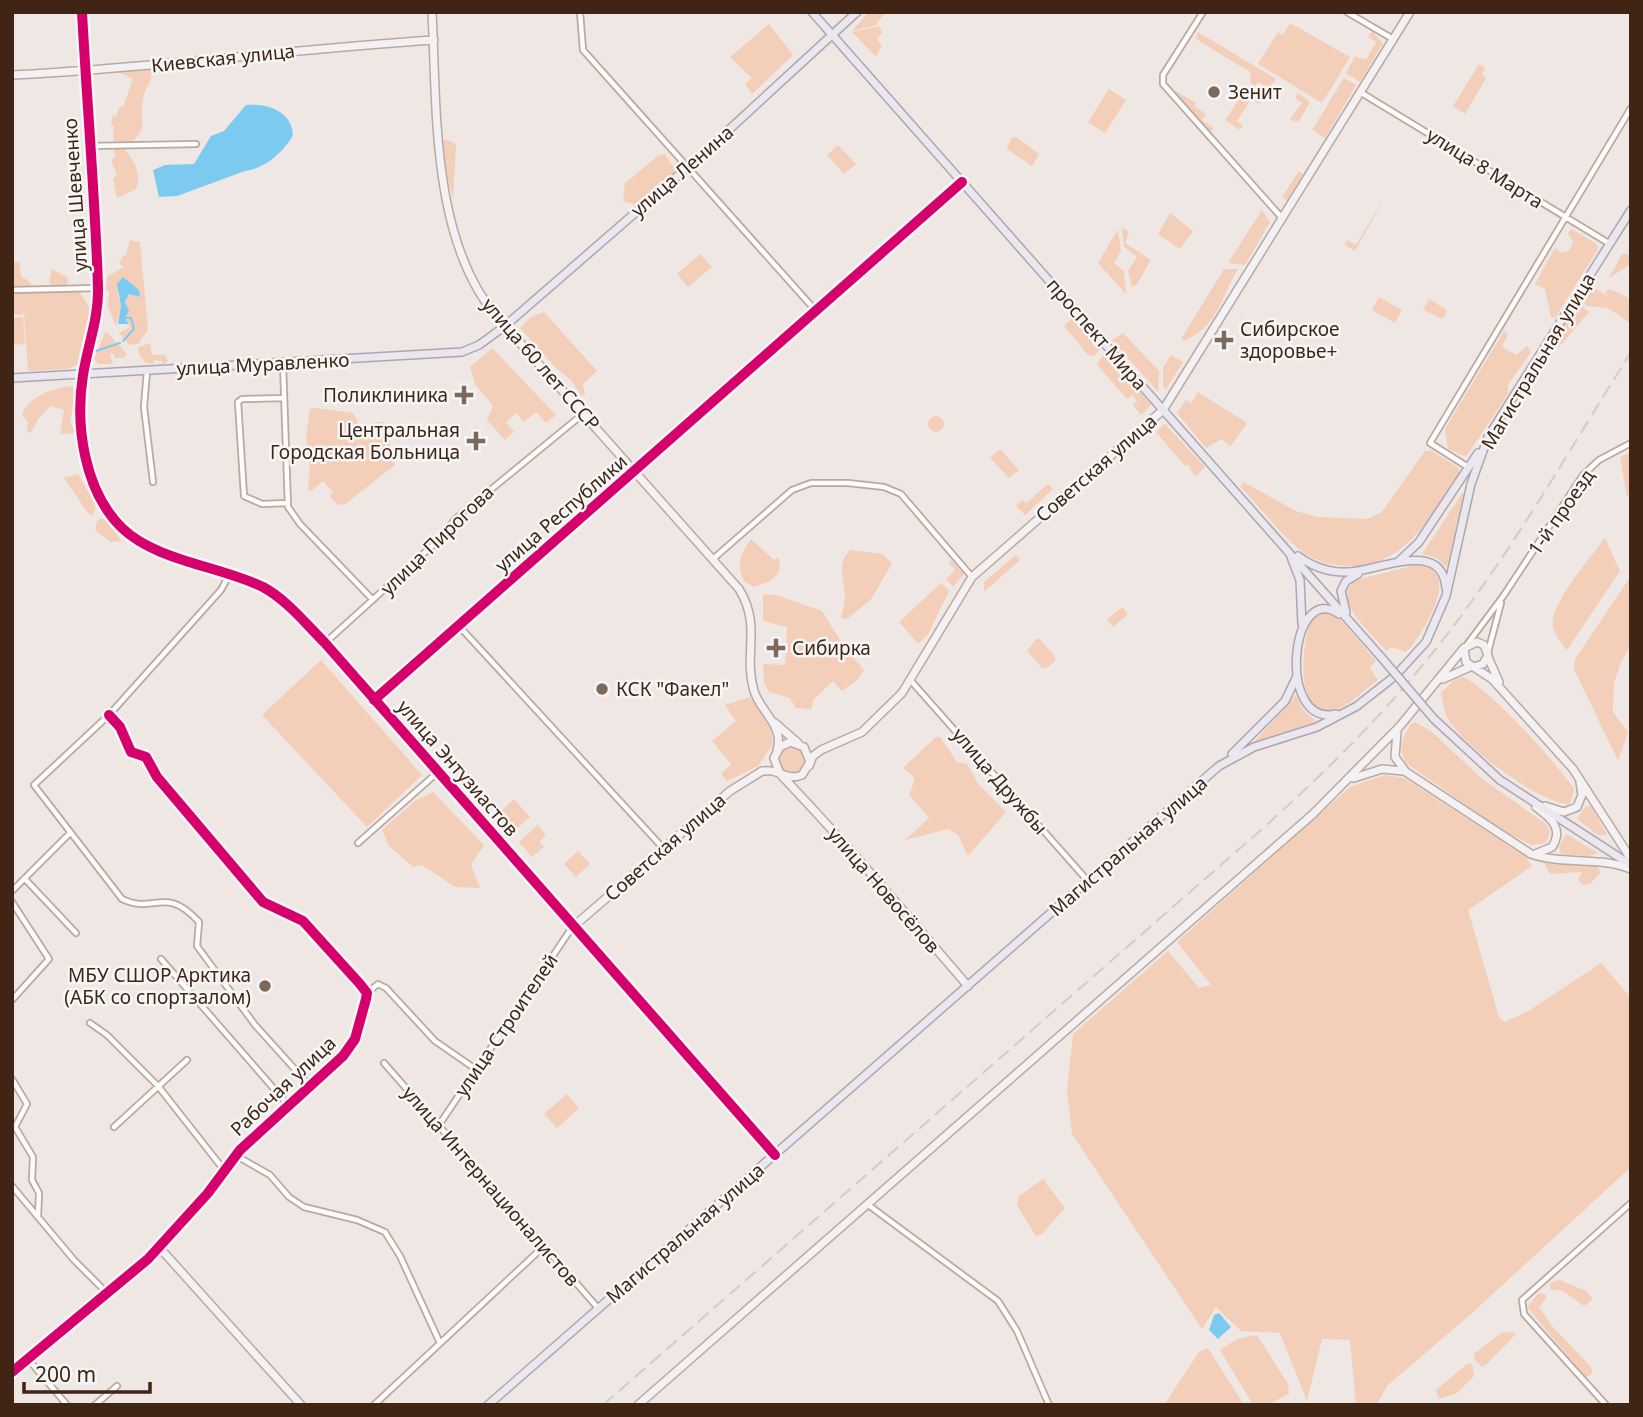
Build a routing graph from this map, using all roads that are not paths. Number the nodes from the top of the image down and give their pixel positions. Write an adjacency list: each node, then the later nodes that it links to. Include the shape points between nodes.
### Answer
1 (82, 12): 13 (main road, улица Шевченко)
2 (432, 12): 12 (main road, улица 60 лет СССР)
3 (580, 12): 19 (street, via 582,48)
4 (811, 12): 10 (main road, проспект Мира)
5 (857, 12): 10 (main road, улица Ленина)
6 (1193, 12): 9 (street)
7 (1347, 12): 11 (street)
8 (1410, 12): 11 (main road, Советская улица)
9 (1201, 15): 23 (street, via 1163,75 1163,84)
10 (833, 37): 19 (main road, улица Ленина); 20 (main road, проспект Мира)
11 (1393, 39): 15 (main road, Советская улица)
12 (434, 40): 13 (main road, Киевская улица); 28 (main road, улица 60 лет СССР, via 440,146 450,214 472,279)
13 (85, 71): 14 (main road, Киевская улица); 18 (main road, улица Шевченко)
14 (12, 75)
15 (1360, 92): 22 (street, улица 8 Марта); 23 (main road, Советская улица)
16 (1631, 108): 22 (street)
17 (196, 144): 18 (street)
18 (88, 145): 25 (main road, улица Шевченко)
19 (687, 167): 27 (street); 28 (main road, улица Ленина)
20 (962, 182): 27 (main road); 34 (main road, проспект Мира)
21 (1631, 210): 24 (main road, Магистральная улица)
22 (1565, 217): 24 (street, улица 8 Марта); 38 (street, via 1430,443)
23 (1282, 218): 34 (main road, Советская улица)
24 (1610, 244): 36 (main road, Магистральная улица)
25 (98, 288): 26 (street); 31 (main road, улица Шевченко, via 98,315)
26 (12, 290)
27 (816, 311): 39 (main road, улица Республики)
28 (505, 326): 29 (main road, улица Муравленко, via 462,352); 35 (main road, улица 60 лет СССР)
29 (283, 364): 30 (main road, улица Муравленко); 33 (street)
30 (147, 371): 31 (main road, улица Муравленко); 40 (street, via 144,407)
31 (83, 374): 32 (main road, улица Муравленко); 46 (main road, улица Энтузиастов, via 86,459 109,513 125,531 149,546)
32 (12, 378)
33 (284, 398): 41 (street); 41 (street, via 238,402 244,496 262,503)
34 (1163, 410): 42 (main road, проспект Мира); 47 (main road, Советская улица)
35 (583, 413): 39 (main road, улица 60 лет СССР); 50 (street, улица Пирогова, via 455,519 443,536)
36 (1488, 437): 38 (main road); 49 (main road, Магистральная улица, via 1471,484)
37 (1631, 443): 48 (street, 1-й проезд, via 1599,460 1583,475)
38 (1468, 467): 44 (main road, via 1419,542)
39 (635, 472): 43 (main road, улица 60 лет СССР); 52 (main road, улица Республики)
40 (153, 482)
41 (287, 503): 50 (street, via 300,524)
42 (1283, 545): 45 (main road, via 1321,568); 51 (main road, проспект Мира); 53 (main road, via 1300,580)
43 (713, 559): 47 (street, via 792,490 811,483 848,483 901,495); 64 (main road, улица 60 лет СССР, via 739,589 751,615 752,682)
44 (1394, 564): 45 (main road); 49 (main road, via 1416,560 1434,564 1443,575)
45 (1368, 570): 51 (main road, via 1350,578 1341,591)
46 (230, 574): 54 (main road, улица Энтузиастов, via 279,597); 65 (street, via 221,590)
47 (972, 577): 59 (main road, Советская улица, via 954,601)
48 (1504, 595): 55 (street, 1-й проезд); 56 (street, 1-й проезд)
49 (1446, 596): 63 (main road, Магистральная улица, via 1419,650 1384,685)
50 (373, 600): 54 (street, улица Пирогова)
51 (1351, 622): 53 (main road, via 1334,610 1318,608 1306,617); 79 (main road, проспект Мира, bridge, via 1474,760)
52 (458, 626): 62 (main road, улица Республики); 82 (street)
53 (1301, 638): 58 (main road)
54 (325, 643): 62 (main road, улица Энтузиастов)
55 (1465, 647): 56 (main road, via 1479,642); 57 (main road, via 1464,659); 60 (main road)
56 (1488, 654): 57 (main road, via 1484,663); 61 (main road)
57 (1473, 666): 60 (main road, via 1450,674); 61 (main road)
58 (1298, 670): 63 (main road, via 1299,690 1311,711 1326,716); 70 (main road, via 1285,701)
59 (912, 682): 68 (main road, Советская улица, via 862,732); 87 (street, улица Дружбы)
60 (1435, 686): 66 (main road)
61 (1504, 691): 72 (main road)
62 (374, 700): 73 (main road, улица Энтузиастов)
63 (1348, 711): 70 (main road, Магистральная улица, via 1309,730 1254,747)
64 (765, 712): 67 (main road); 69 (main road, улица 60 лет СССР, via 779,736)
65 (108, 715): 80 (street, via 35,780 34,788); 94 (street, via 120,727 131,752 146,757 157,777 263,902 303,921)
66 (1400, 726): 75 (main road, via 1394,750); 77 (main road)
67 (799, 744): 68 (main road); 69 (main road, via 786,743); 71 (main road, via 809,754)
68 (834, 745): 71 (main road, via 816,753)
69 (776, 754): 74 (main road, Советская улица); 76 (main road)
70 (1219, 766): 87 (main road, Магистральная улица)
71 (807, 769): 76 (main road, via 795,778); 78 (main road, via 799,782)
72 (1573, 769): 79 (main road, via 1583,791 1573,810 1554,811); 84 (main road)
73 (438, 772): 81 (street); 90 (main road, улица Энтузиастов)
74 (760, 772): 76 (main road); 82 (main road, Советская улица, via 730,791)
75 (1406, 772): 77 (main road, via 1373,770); 83 (main road)
76 (780, 774): 78 (main road, улица Новосёлов)
77 (1343, 787): 111 (main road)
78 (800, 794): 93 (main road, улица Новосёлов)
79 (1522, 796): 83 (main road, via 1549,817 1557,830 1552,847); 85 (main road, проспект Мира)
80 (70, 833): 86 (street); 102 (street, via 122,899 169,901 188,910 199,922 197,946 255,1025)
81 (358, 843)
82 (663, 848): 90 (main road, Советская улица)
83 (1531, 854): 85 (main road)
84 (1631, 859)
85 (1631, 867)
86 (25, 878): 88 (street); 91 (street)
87 (1087, 881): 93 (main road, Магистральная улица)
88 (12, 891)
89 (12, 902): 95 (street, via 49,959)
90 (574, 926): 99 (street, улица Строителей); 107 (main road, улица Энтузиастов)
91 (76, 933)
92 (161, 959): 103 (street)
93 (968, 986): 107 (main road, Магистральная улица)
94 (367, 993): 99 (street, via 378,984 386,988 435,1041); 102 (street, Рабочая улица, via 353,1044)
95 (12, 1000)
96 (90, 1023): 101 (street)
97 (187, 1060): 101 (street)
98 (384, 1063): 104 (street, улица Интернационалистов)
99 (477, 1070): 104 (street, улица Строителей)
100 (12, 1079): 112 (street, via 27,1104 15,1127 34,1162)
101 (158, 1086): 105 (street); 108 (street)
102 (310, 1086): 103 (street, Рабочая улица)
103 (289, 1105): 106 (street, Рабочая улица)
104 (439, 1125): 114 (street, улица Интернационалистов)
105 (114, 1127)
106 (235, 1155): 108 (street, Рабочая улица); 117 (street, via 270,1175 289,1198 304,1207 385,1232)
107 (775, 1155): 116 (main road, Магистральная улица)
108 (224, 1170): 113 (street, Рабочая улица)
109 (12, 1186): 112 (street)
110 (1631, 1203): 128 (street, via 1520,1304)
111 (867, 1204): 126 (main road); 127 (street, via 998,1301 1017,1331)
112 (38, 1217): 115 (street)
113 (159, 1247): 115 (street, Рабочая улица); 123 (main road)
114 (542, 1248): 116 (street, улица Интернационалистов); 117 (street)
115 (107, 1293): 118 (street, Рабочая улица)
116 (598, 1309): 125 (main road, Магистральная улица)
117 (440, 1343): 124 (street)
118 (28, 1359): 119 (street, Рабочая улица); 121 (street)
119 (12, 1372)
120 (117, 1386): 122 (street)
121 (67, 1405)
122 (95, 1405)
123 (301, 1405)
124 (374, 1405)
125 (488, 1405)
126 (638, 1405)
127 (1049, 1405)
128 (1606, 1405)

